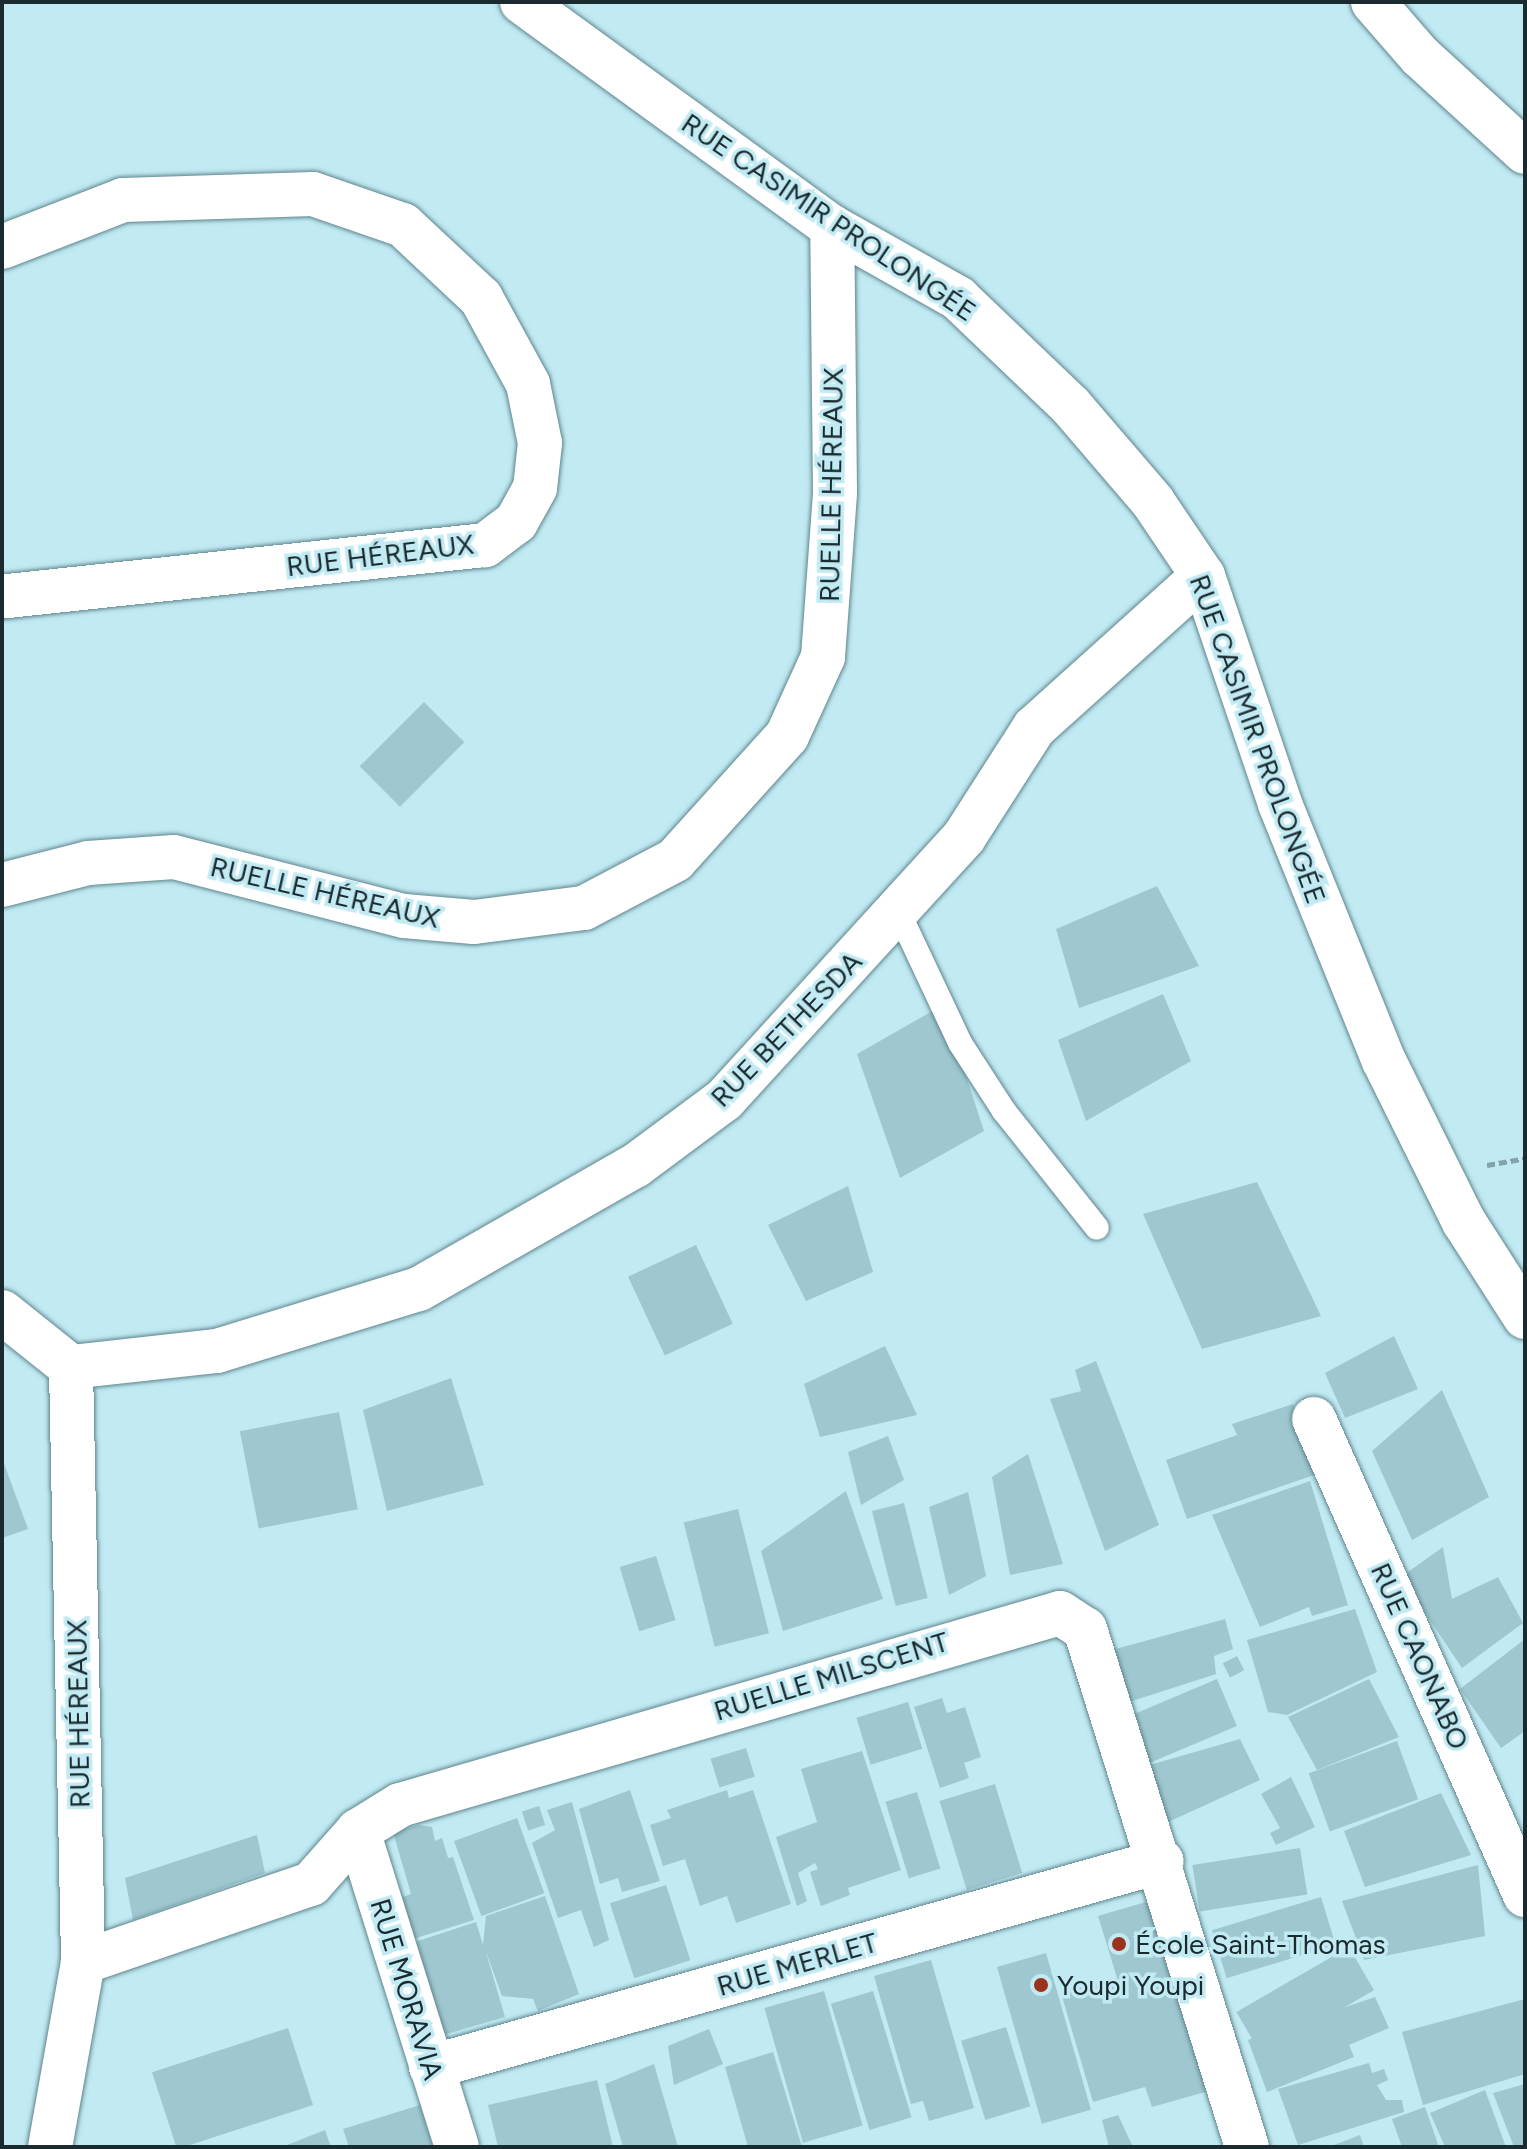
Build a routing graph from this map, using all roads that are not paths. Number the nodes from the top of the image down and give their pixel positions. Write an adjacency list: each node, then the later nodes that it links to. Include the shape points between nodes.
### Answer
1 (522, 2): 4 (street, RUE CASIMIR PROLONGÉE)
2 (1373, 2): 3 (street, via 1420,56)
3 (1525, 152)
4 (832, 227): 6 (street, RUE CASIMIR PROLONGÉE, via 958,298 1070,405 1153,502); 8 (street, RUELLE HÉREAUX, via 835,492 823,657 787,736 675,860 584,908 474,922 404,916 174,857 88,863)
5 (2, 247): 7 (street, RUE HÉREAUX, via 123,200 313,194 403,225 481,298 528,384 540,443 529,500 516,522 485,545)
6 (1203, 576): 9 (street, RUE BETHESDA, via 1034,728 964,837); 12 (street, RUE CASIMIR PROLONGÉE, via 1280,804 1366,1018 1464,1222)
7 (2, 597)
8 (2, 885)
9 (898, 911): 10 (lane, via 960,1043 1004,1111); 13 (street, RUE BETHESDA, via 724,1100 635,1166 419,1289 217,1351)
10 (1097, 1228)
11 (2, 1312): 13 (street)
12 (1525, 1317)
13 (71, 1367): 18 (street, RUE HÉREAUX)
14 (1314, 1419): 17 (street, RUE CAONABO)
15 (358, 1831): 16 (street, RUELLE MILSCENT, via 400,1805 1060,1613 1085,1629); 18 (street, RUELLE MILSCENT, via 311,1884); 19 (street, RUE MORAVIA)
16 (1162, 1861): 19 (street, RUE MERLET); 22 (street, RUELLE MILSCENT)
17 (1525, 1895)
18 (83, 1962): 20 (street, RUE HÉREAUX)
19 (431, 2067): 21 (street, RUE MORAVIA)
20 (50, 2147)
21 (457, 2147)
22 (1247, 2147)

